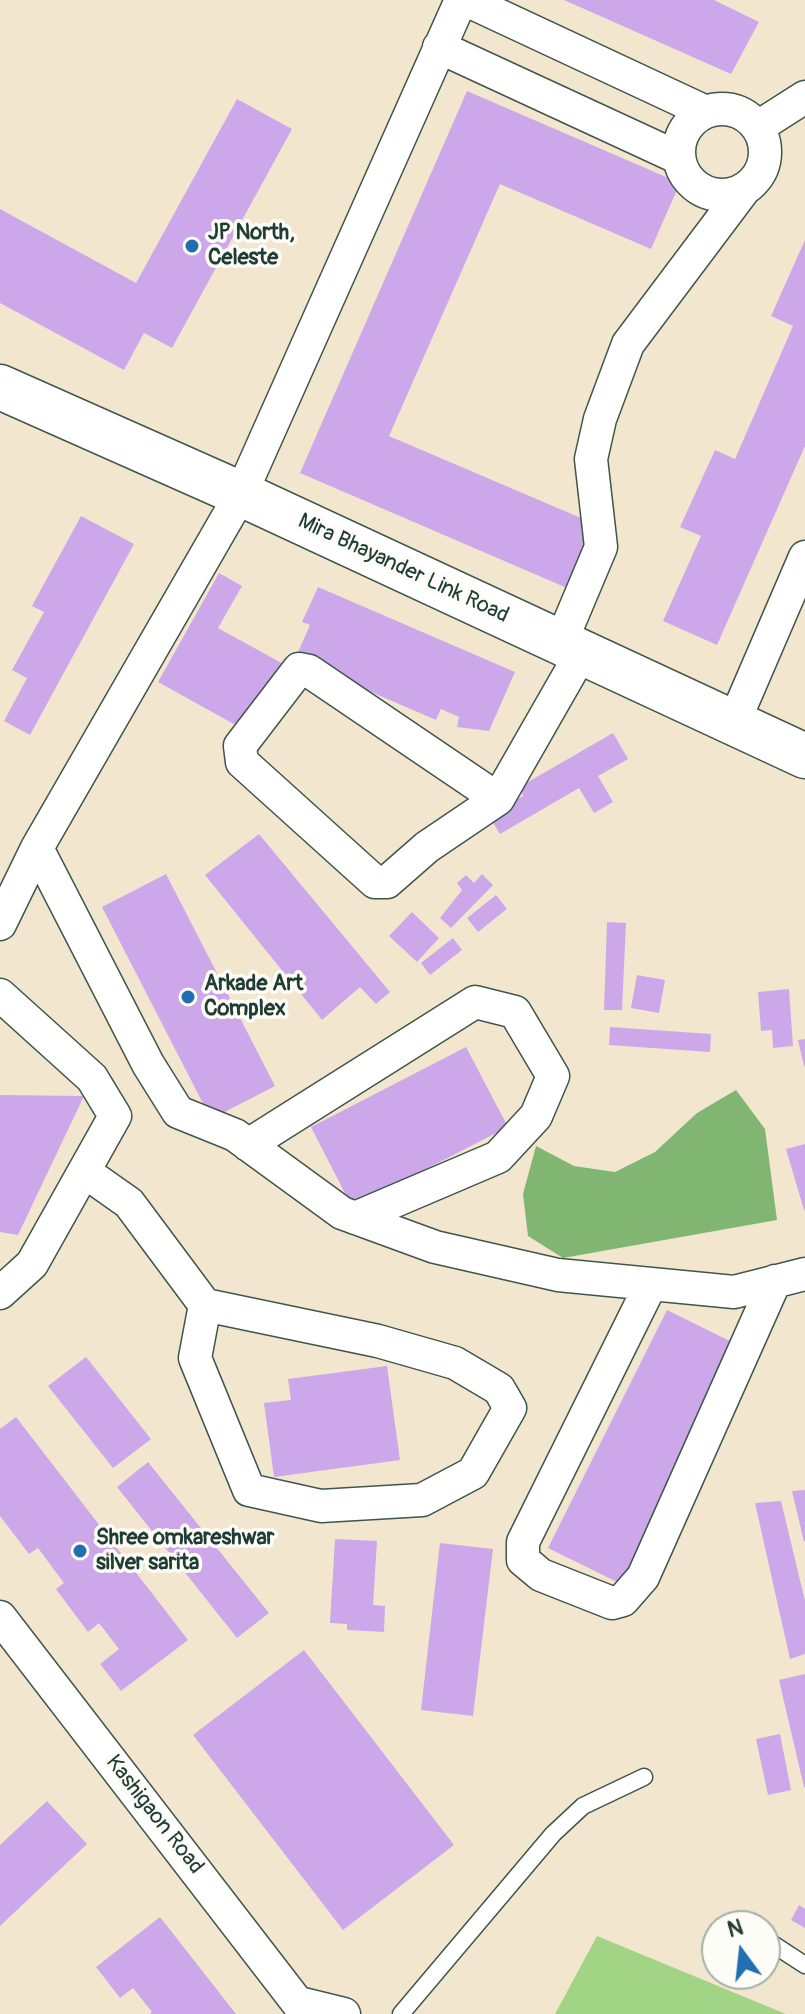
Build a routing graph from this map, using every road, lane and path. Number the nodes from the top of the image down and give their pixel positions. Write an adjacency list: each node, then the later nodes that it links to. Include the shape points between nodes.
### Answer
1 (464, 0): 2 (street); 4 (street)
2 (439, 47): 6 (street); 9 (street)
3 (805, 97): 5 (street)
4 (706, 112): 5 (street, via 735,110); 6 (street, via 685,131)
5 (758, 127): 7 (street, via 766,155 762,170)
6 (679, 158): 7 (street, via 683,171 702,191)
7 (743, 191): 11 (street, via 628,344 591,459 601,547)
8 (0, 387): 9 (street, Mira Bhayander Link Road)
9 (241, 494): 11 (street, Mira Bhayander Link Road); 15 (street)
10 (805, 557): 12 (street)
11 (572, 647): 12 (street, Mira Bhayander Link Road); 14 (street)
12 (734, 722): 13 (street, Mira Bhayander Link Road)
13 (805, 756)
14 (498, 799): 14 (street, via 380,883 242,762 240,746 299,669 309,671)
15 (37, 848): 16 (street); 18 (street, via 178,1112)
16 (0, 924)
17 (0, 995): 19 (street, via 92,1078 115,1116)
18 (248, 1145): 20 (street); 20 (street, via 475,1002 515,1012 553,1076 536,1116 498,1157)
19 (85, 1172): 23 (street, via 32,1264); 24 (street, via 129,1203)
20 (355, 1218): 22 (street, via 435,1247 558,1275)
21 (790, 1278): 22 (street, via 734,1292); 22 (street, via 643,1577 623,1600 612,1603 541,1575 523,1560 523,1542)
22 (650, 1286)
23 (0, 1293)
24 (205, 1305): 24 (street, via 378,1341 455,1363 499,1389 510,1408 473,1473 422,1500 321,1506 249,1490 195,1358)
25 (0, 1617): 29 (street, Kashigaon Road)
26 (644, 1777): 31 (lane, via 583,1806 553,1834)
27 (781, 1949): 28 (lane)
28 (805, 1965)
29 (302, 2008): 30 (street)
30 (344, 2014)
31 (401, 2014)

